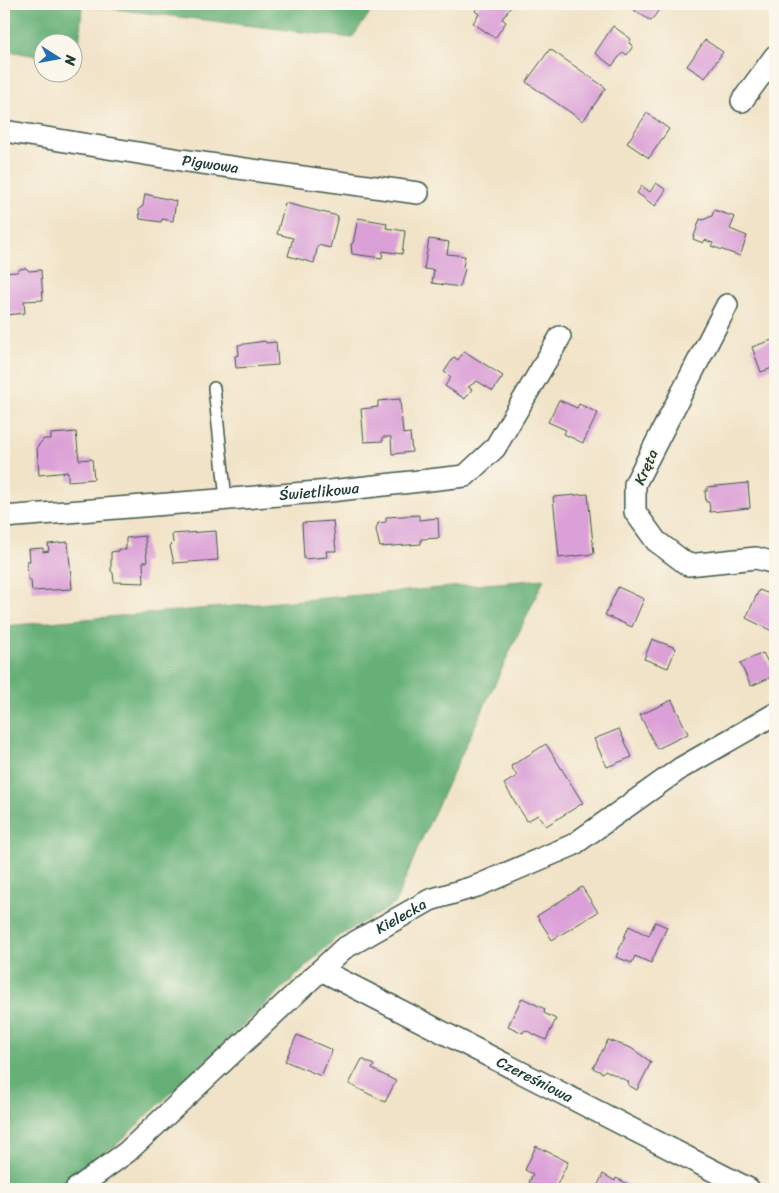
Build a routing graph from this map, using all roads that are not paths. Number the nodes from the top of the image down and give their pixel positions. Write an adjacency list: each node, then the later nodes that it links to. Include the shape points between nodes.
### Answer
1 (775, 56): 2 (street)
2 (742, 102)
3 (4, 132): 4 (street, Pigwowa)
4 (418, 193)
5 (727, 305): 10 (street, Kręta, via 635,484 635,512 656,542 688,565 756,558)
6 (560, 337): 8 (street, Świetlikowa, via 495,448 465,476)
7 (214, 388): 8 (lane)
8 (226, 499): 9 (street, Świetlikowa)
9 (4, 517)
10 (775, 563)
11 (775, 714): 12 (street, Kielecka, via 681,768 573,844 477,886 430,900 343,949)
12 (321, 970): 13 (street, Kielecka, via 127,1152); 14 (street, Czereśniowa)
13 (76, 1189)
14 (750, 1189)

